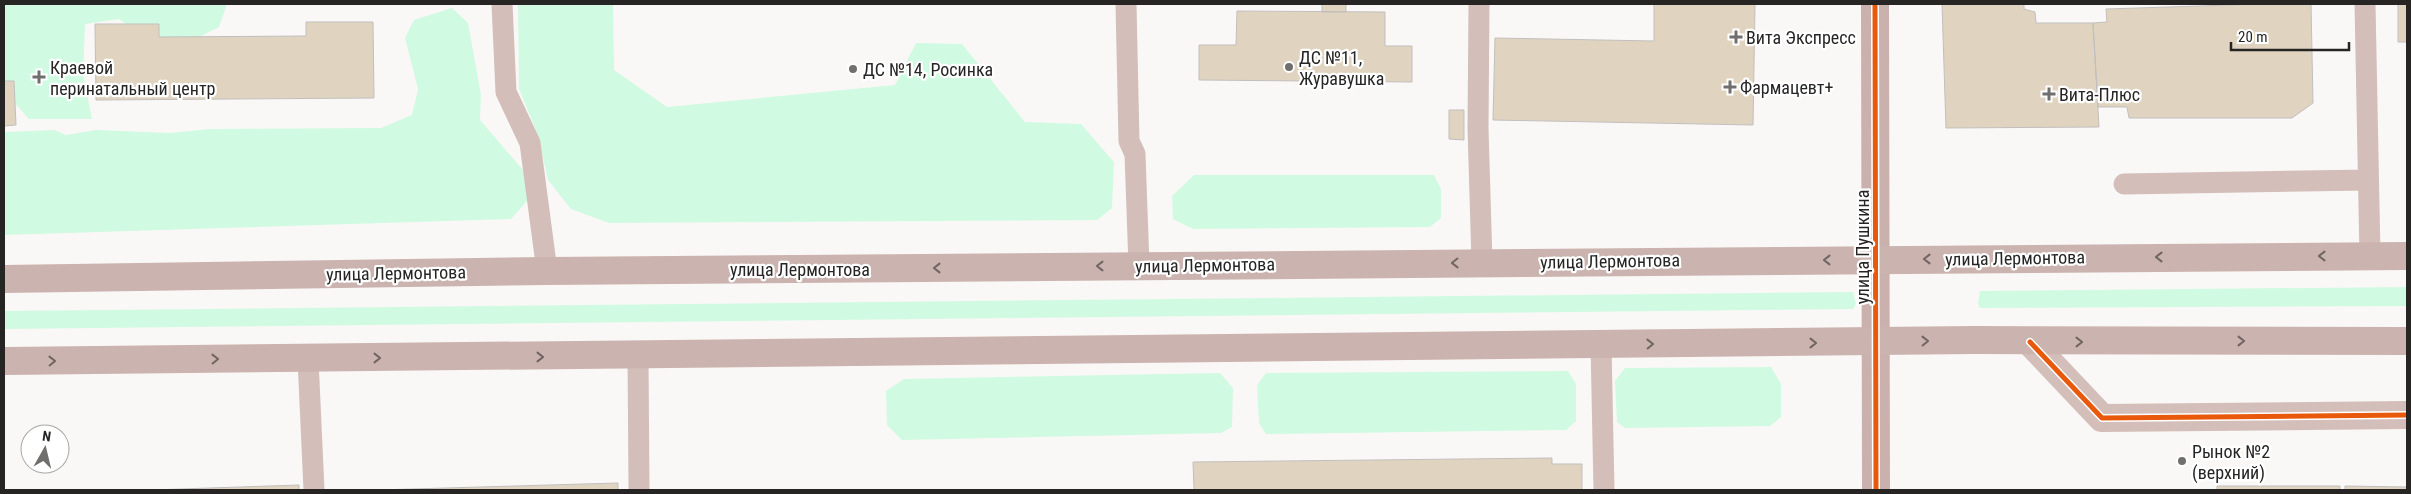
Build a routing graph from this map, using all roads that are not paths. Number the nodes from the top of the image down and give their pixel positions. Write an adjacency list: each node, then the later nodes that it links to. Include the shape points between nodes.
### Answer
1 (502, 4): 13 (lane, via 506,92 530,143)
2 (1126, 4): 12 (lane, via 1129,141 1134,154)
3 (1479, 4): 11 (lane)
4 (1875, 4): 10 (street, улица Пушкина)
5 (2365, 4): 6 (lane)
6 (2368, 180): 7 (lane); 8 (lane)
7 (2124, 184)
8 (2370, 256): 9 (main road, улица Лермонтова); 10 (main road, улица Лермонтова, one-way to 10)
9 (2407, 256)
10 (1876, 260): 11 (main road, улица Лермонтова, one-way to 11); 16 (street, улица Пушкина)
11 (1482, 263): 12 (main road, улица Лермонтова, one-way to 12)
12 (1138, 266): 13 (main road, улица Лермонтова, one-way to 13)
13 (548, 271): 14 (main road, улица Лермонтова)
14 (4, 279)
15 (2407, 341): 17 (main road, one-way to 15)
16 (1876, 342): 17 (main road, one-way to 17); 18 (main road, one-way to 16); 26 (street, улица Пушкина)
17 (2030, 342): 22 (street, via 2102,418)
18 (1601, 344): 19 (main road); 25 (lane)
19 (638, 356): 20 (main road, one-way to 19); 24 (lane)
20 (308, 358): 21 (main road, one-way to 20); 23 (lane)
21 (4, 362)
22 (2407, 415)
23 (314, 490)
24 (639, 490)
25 (1604, 490)
26 (1876, 490)

